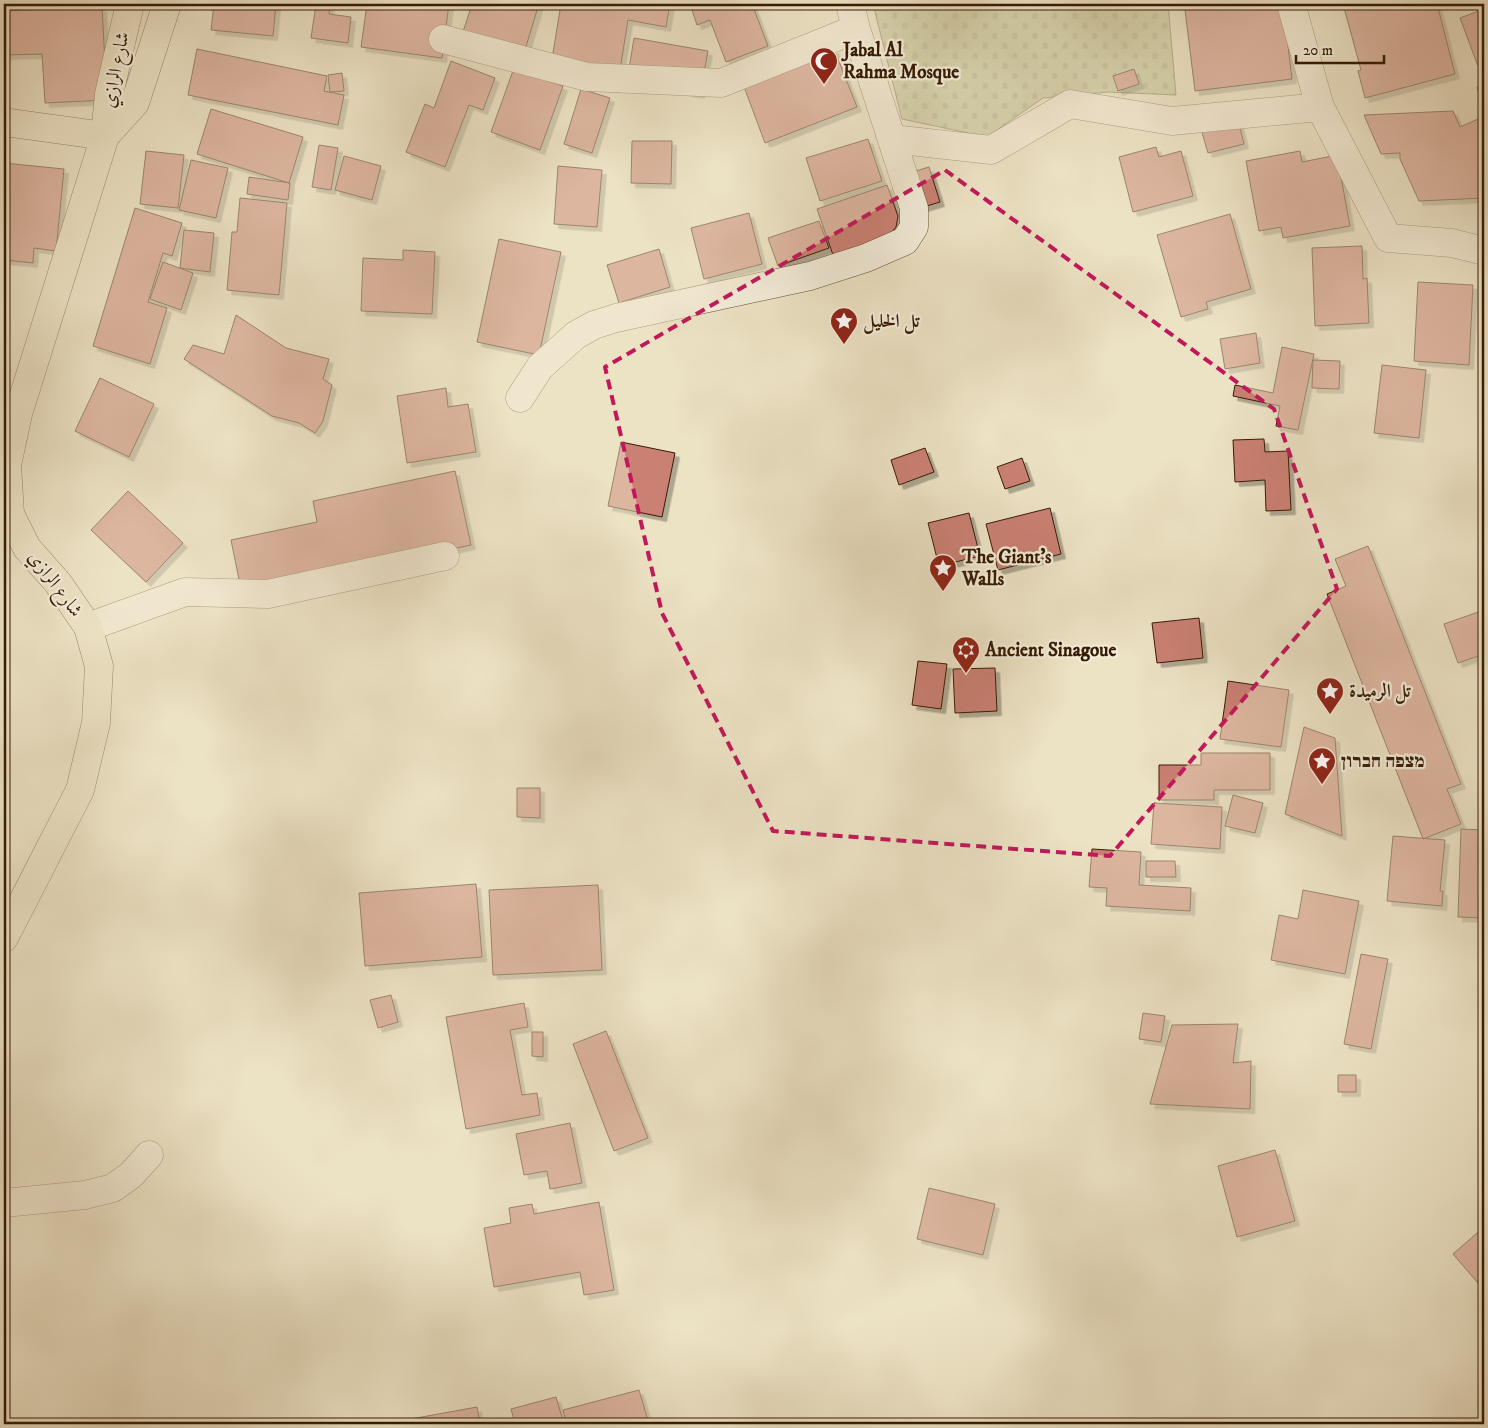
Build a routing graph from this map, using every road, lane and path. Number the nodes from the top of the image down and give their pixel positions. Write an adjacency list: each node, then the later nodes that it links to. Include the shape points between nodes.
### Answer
1 (130, 4): 8 (main road, شارع الرازي, via 109,94)
2 (167, 4): 8 (main road, شارع الرازي, via 135,103)
3 (1291, 4): 6 (street)
4 (853, 17): 5 (street, via 721,83 588,77); 9 (street)
5 (443, 39)
6 (1320, 106): 9 (street, via 1172,121 1070,104 991,150); 10 (street, via 1388,238 1452,243)
7 (4, 122): 8 (main road)
8 (105, 136): 13 (main road, شارع الرازي, via 18,414 7,465 10,514 28,548 58,583)
9 (892, 139): 11 (street, via 914,208 914,227 905,241 810,276 594,325 576,335 540,367)
10 (1484, 250)
11 (520, 398)
12 (445, 556): 13 (street, via 268,594 185,592)
13 (88, 627): 14 (main road, شارع الرازي, via 98,666 96,723 80,790)
14 (4, 938)
15 (148, 1155): 16 (street, via 131,1175 113,1188 86,1195)
16 (4, 1203)

